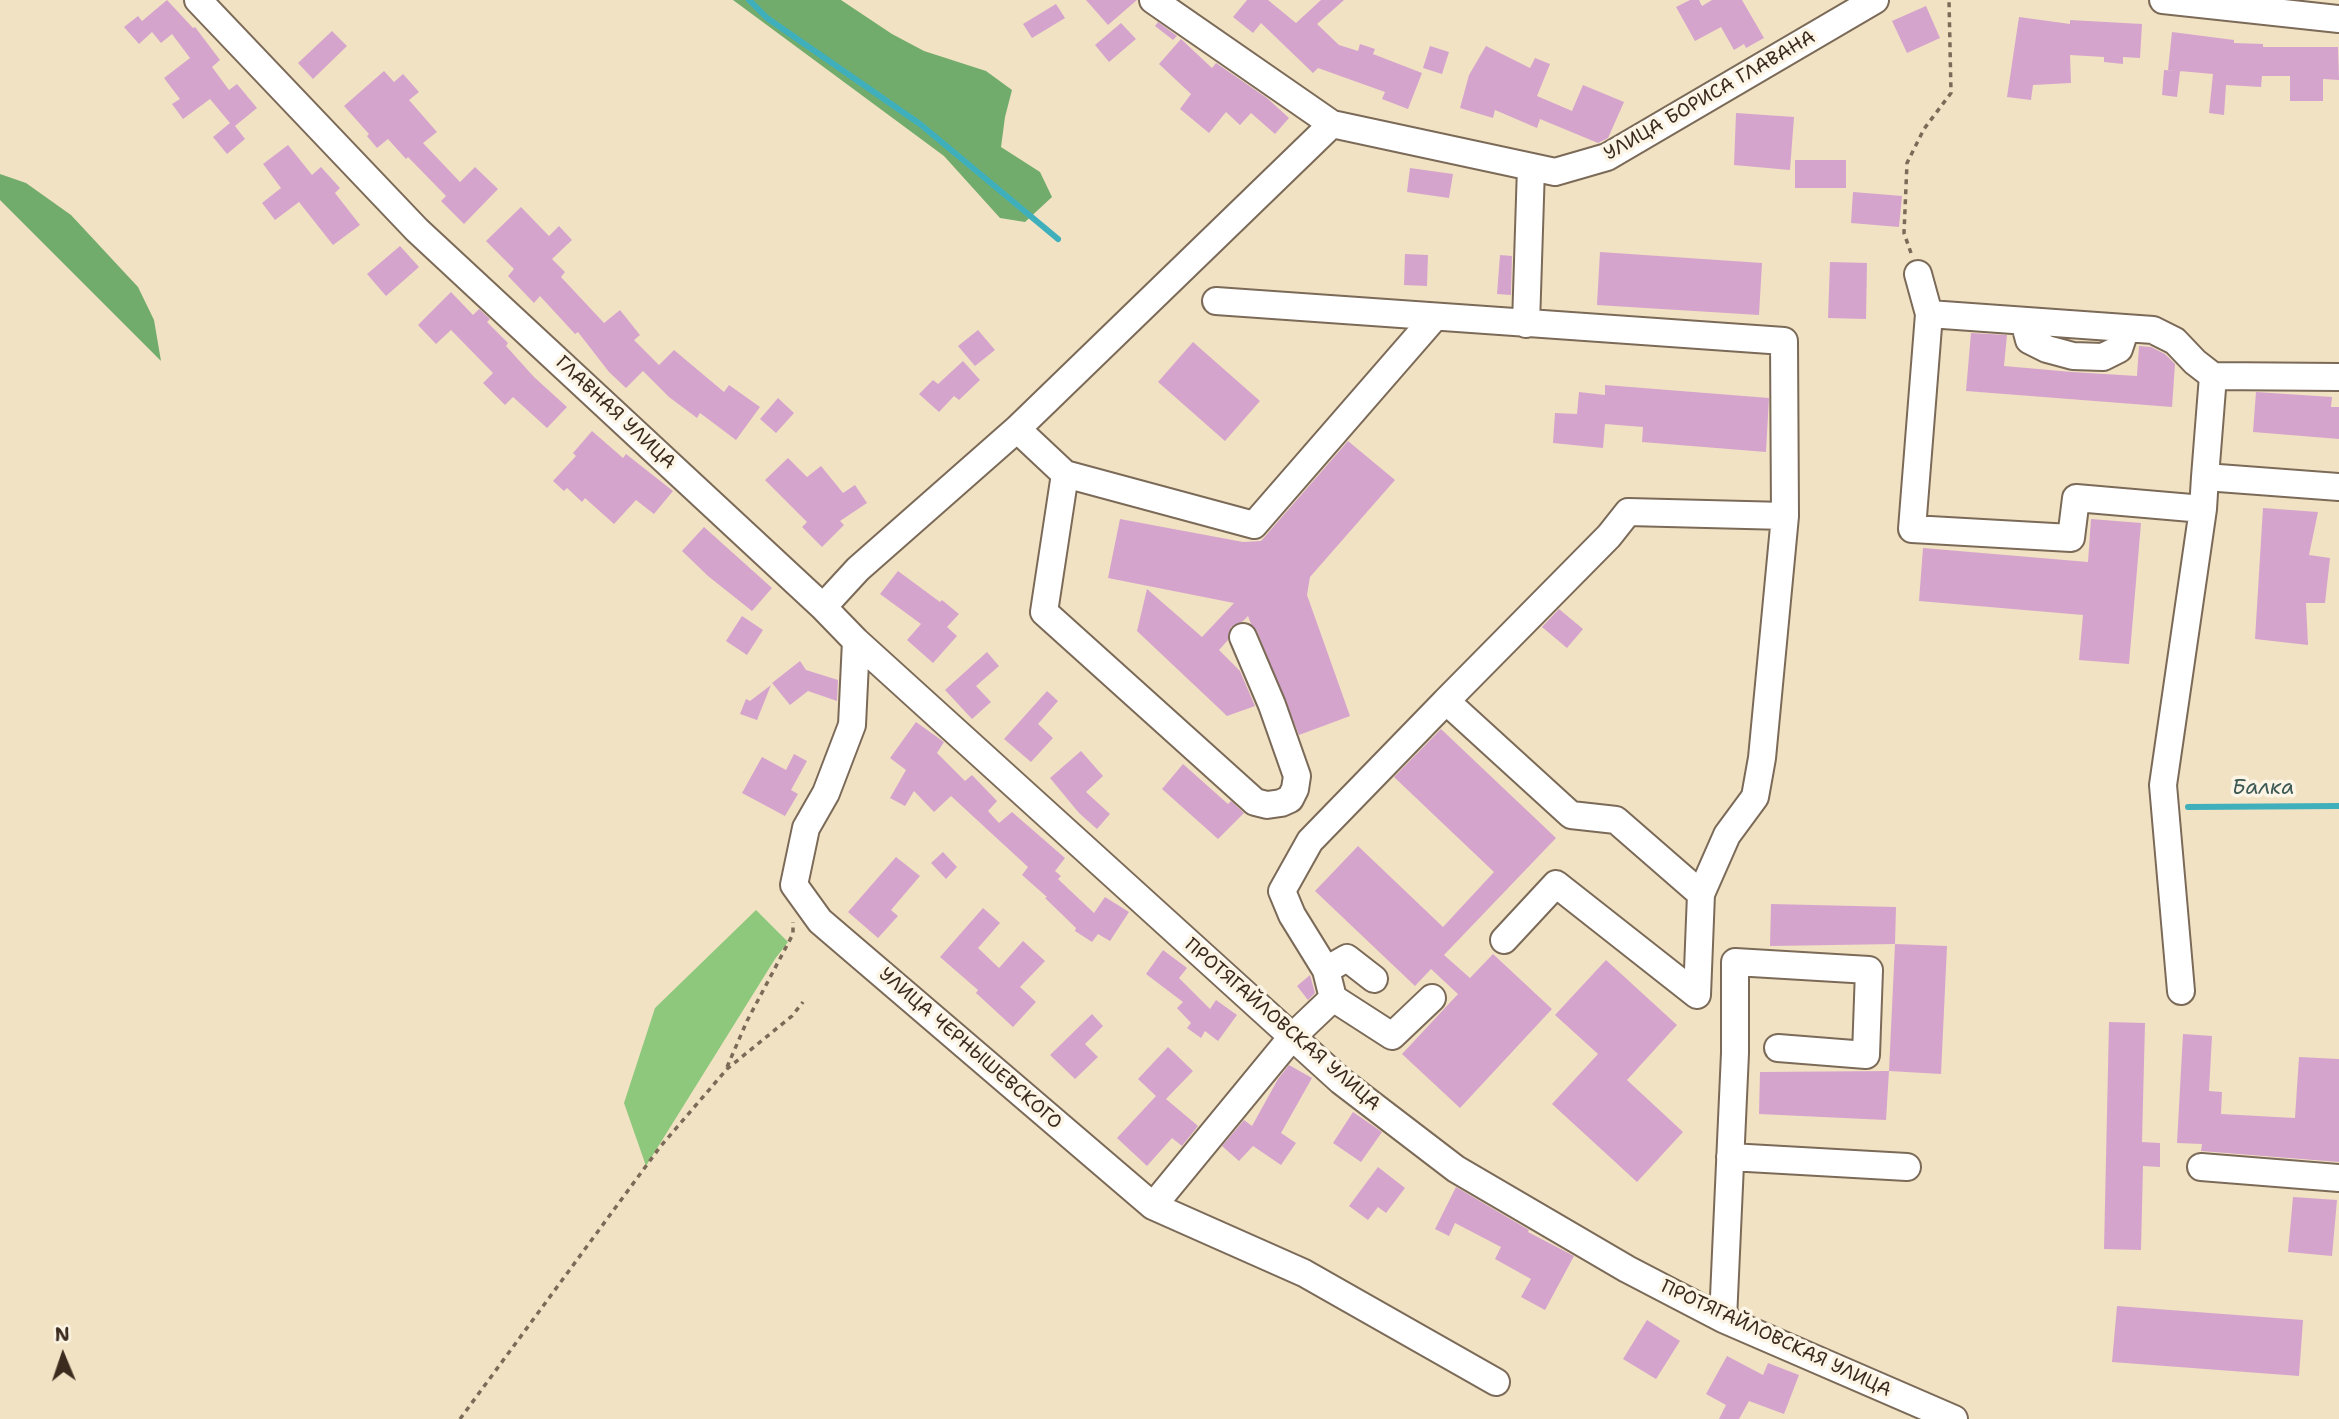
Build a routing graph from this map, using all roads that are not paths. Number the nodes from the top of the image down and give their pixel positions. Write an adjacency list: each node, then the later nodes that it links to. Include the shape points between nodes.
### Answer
1 (198, 0): 22 (street, ГЛАВНАЯ УЛИЦА, via 417,230)
2 (1153, 0): 7 (street)
3 (1875, 0): 8 (street, УЛИЦА БОРИСА ГЛАВАНА, via 1607,157 1555,172)
4 (2163, 0): 5 (street)
5 (2213, 2): 6 (street)
6 (2339, 19)
7 (1332, 124): 8 (street, УЛИЦА БОРИСА ГЛАВАНА); 16 (street)
8 (1531, 167): 13 (street)
9 (1918, 274): 11 (street)
10 (1216, 301): 12 (street)
11 (1929, 314): 14 (street, via 2153,330 2175,341); 20 (street, via 1912,529 2071,538 2076,498)
12 (1434, 318): 13 (street); 17 (street, via 1254,525)
13 (1526, 324): 21 (street, via 1784,341)
14 (2213, 376): 15 (street); 18 (street)
15 (2339, 377)
16 (1017, 429): 17 (street); 22 (street, via 858,569)
17 (1065, 474): 23 (street, via 1044,612 1255,802 1281,803 1290,799 1297,776)
18 (2206, 477): 19 (street); 20 (street)
19 (2339, 487)
20 (2203, 509): 30 (street, via 2163,785)
21 (1785, 516): 25 (street, via 1628,512); 26 (street, via 1755,797 1727,835)
22 (823, 607): 24 (street, ГЛАВНАЯ УЛИЦА)
23 (1243, 637)
24 (856, 641): 33 (street, ПРОТЯГАЙЛОВСКАЯ УЛИЦА); 39 (street, УЛИЦА ЧЕРНЫШЕВСКОГО, via 852,725 806,828 794,885 820,921)
25 (1446, 701): 26 (street, via 1571,814 1616,820); 28 (street, via 1310,841 1282,891)
26 (1701, 894): 27 (street, via 1697,995 1556,884)
27 (1504, 940)
28 (1326, 970): 29 (street, via 1348,958); 31 (street)
29 (1374, 979)
30 (2181, 991)
31 (1333, 998): 32 (street, via 1392,1036); 33 (street)
32 (1432, 998)
33 (1292, 1037): 39 (street); 40 (street, ПРОТЯГАЙЛОВСКАЯ УЛИЦА, via 1341,1081 1457,1168 1627,1269)
34 (1778, 1048): 35 (street, via 1866,1055 1869,970 1735,962)
35 (1730, 1157): 36 (street); 40 (street)
36 (1907, 1167)
37 (2201, 1167): 38 (street)
38 (2339, 1178)
39 (1153, 1206): 41 (street, УЛИЦА ЧЕРНЫШЕВСКОГО, via 1304,1273)
40 (1723, 1319): 42 (street, ПРОТЯГАЙЛОВСКАЯ УЛИЦА)
41 (1496, 1382)
42 (1954, 1419)

